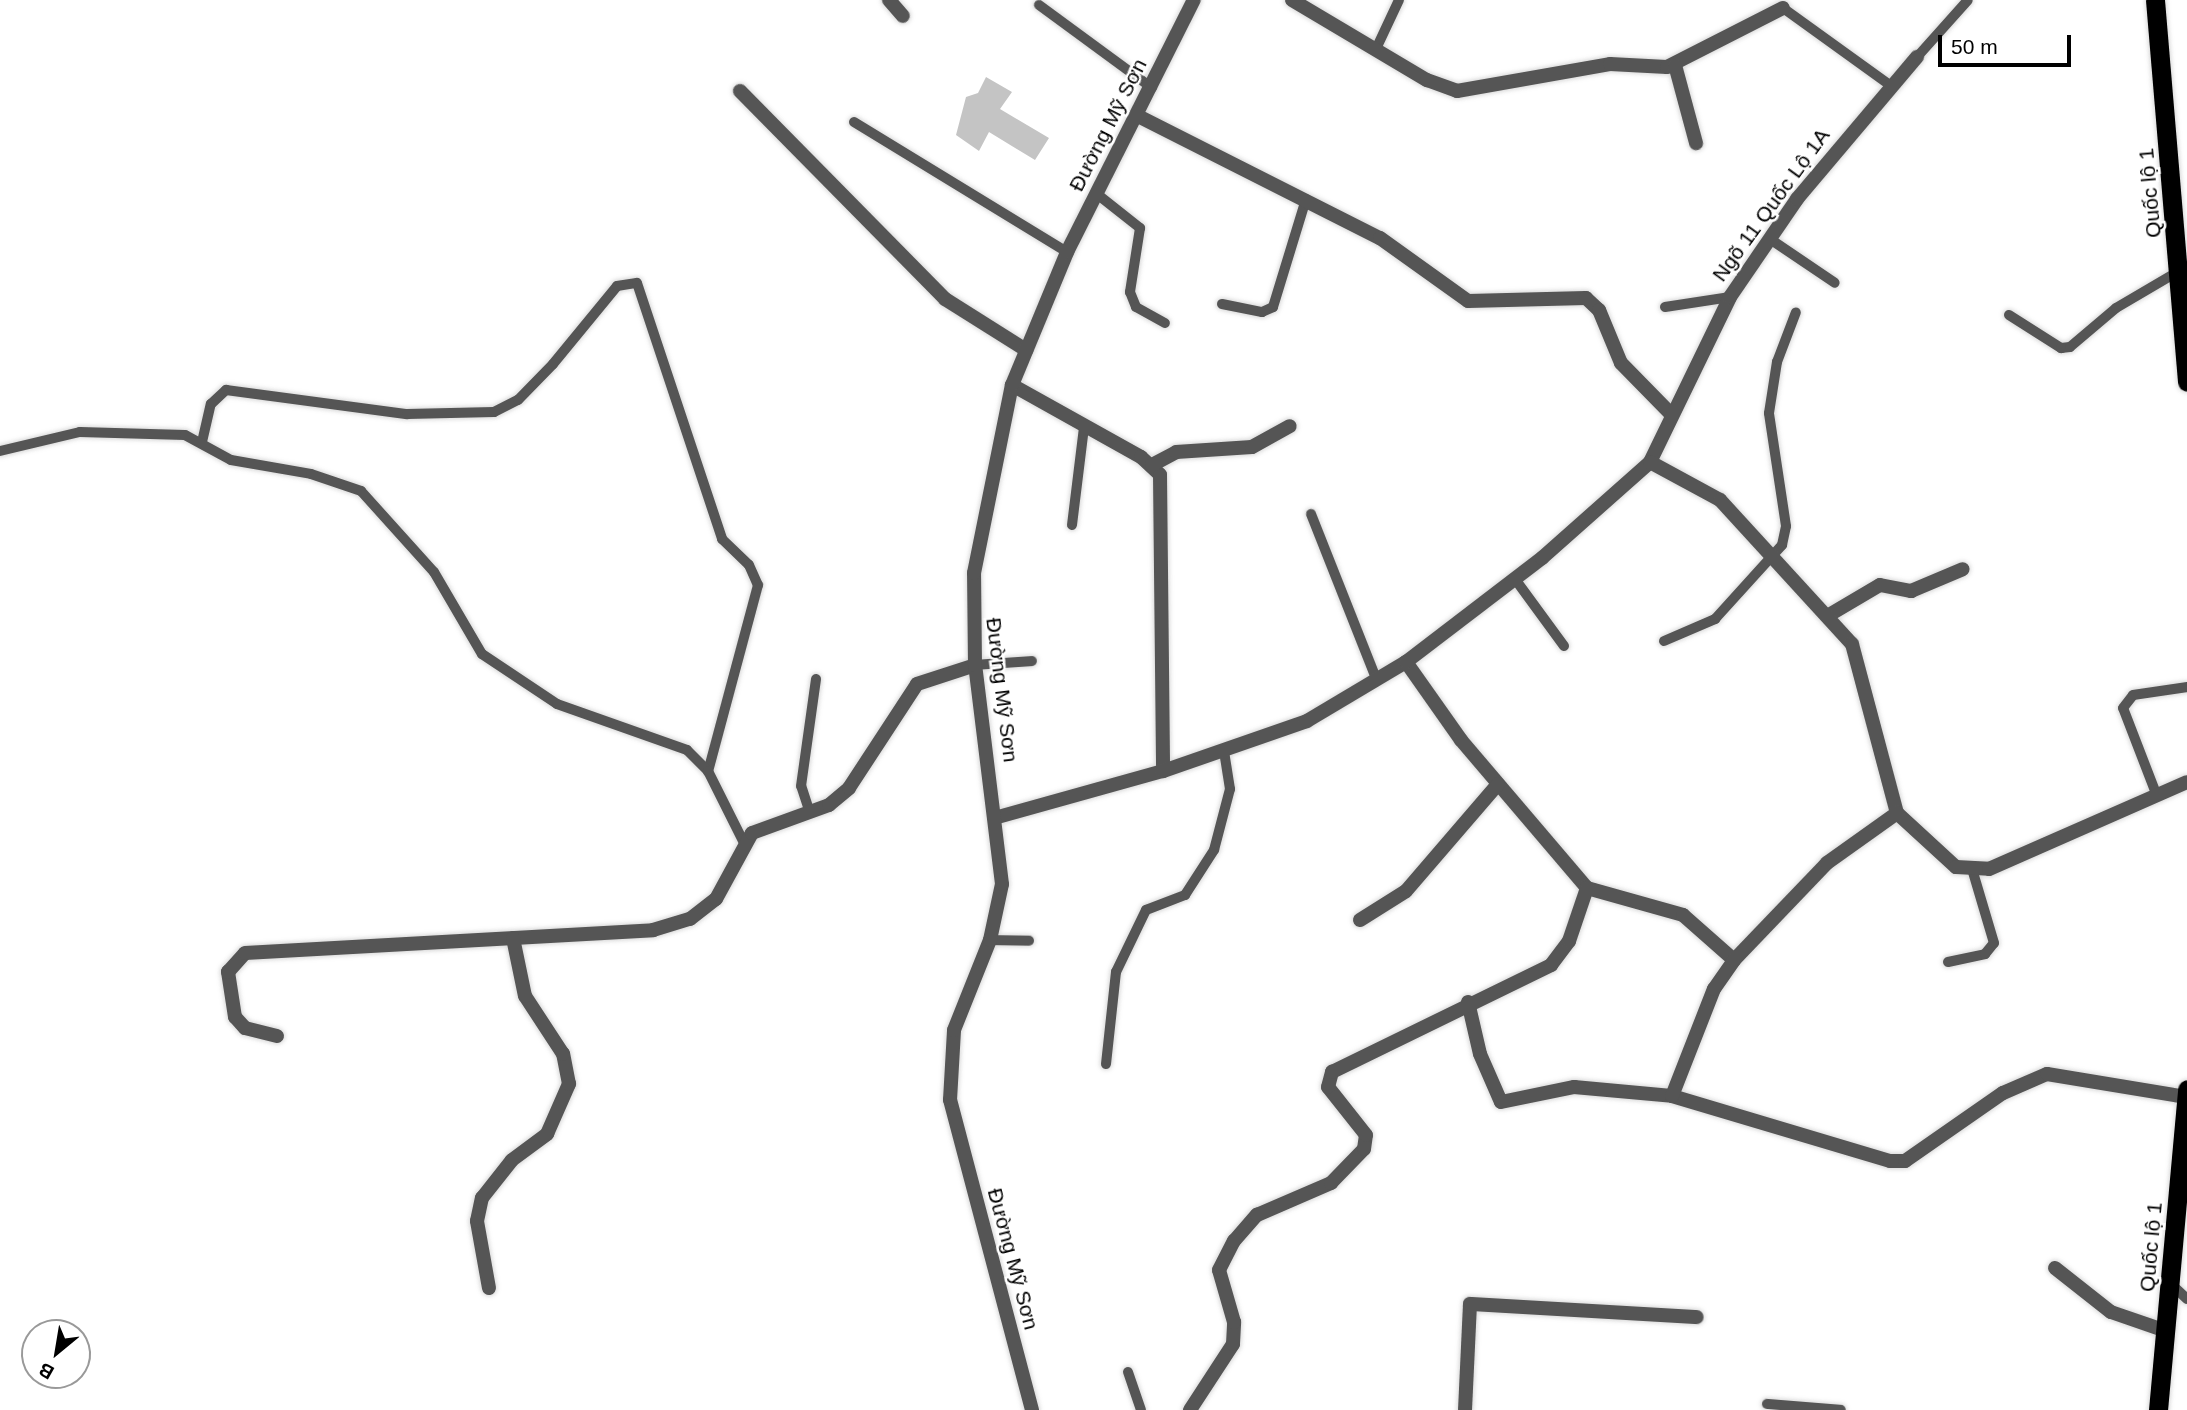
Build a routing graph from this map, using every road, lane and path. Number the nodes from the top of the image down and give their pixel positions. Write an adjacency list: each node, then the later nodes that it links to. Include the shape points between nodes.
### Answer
1 (890, 0): 9 (street)
2 (1195, 0): 14 (street, Đường Mỹ Sơn)
3 (1292, 0): 10 (street)
4 (1399, 0): 10 (lane)
5 (1968, 0): 11 (lane, Ngõ 11 Quốc Lộ 1A)
6 (2155, 0): 23 (highway, Quốc lộ 1)
7 (1039, 5): 14 (lane)
8 (1783, 8): 12 (street, via 1701,45); 13 (lane)
9 (903, 16)
10 (1376, 49): 12 (street, via 1457,91 1610,64)
11 (1917, 57): 13 (street, Ngõ 11 Quốc Lộ 1A)
12 (1675, 65): 18 (street)
13 (1891, 86): 21 (street, Ngõ 11 Quốc Lộ 1A)
14 (1152, 88): 16 (street, Đường Mỹ Sơn)
15 (740, 91): 31 (street, via 945,299)
16 (1138, 116): 19 (street, Đường Mỹ Sơn); 20 (street)
17 (853, 122): 22 (lane)
18 (1696, 143)
19 (1097, 194): 22 (street, Đường Mỹ Sơn); 30 (lane, via 1140,228 1130,292 1136,307)
20 (1306, 199): 26 (lane, via 1273,307 1262,312); 34 (street, via 1421,262 1468,301 1576,296 1594,303 1621,363)
21 (1770, 239): 24 (lane); 25 (street, Ngõ 11 Quốc Lộ 1A)
22 (1067, 252): 31 (street, Đường Mỹ Sơn)
23 (2179, 270): 29 (lane, via 2116,308 2070,347 2061,348); 32 (highway, Quốc lộ 1)
24 (1835, 283)
25 (1730, 297): 27 (lane); 34 (street, Ngõ 11 Quốc Lộ 1A)
26 (1222, 304)
27 (1665, 307)
28 (1796, 312): 43 (lane, via 1777,362 1769,413 1786,526)
29 (2009, 315)
30 (1165, 323)
31 (1026, 350): 33 (street, Đường Mỹ Sơn)
32 (2187, 382)
33 (1012, 385): 36 (street); 51 (street, Đường Mỹ Sơn, via 974,573)
34 (1670, 413): 39 (street, Ngõ 11 Quốc Lộ 1A)
35 (1290, 426): 40 (street, via 1252,447 1176,452)
36 (1084, 427): 40 (street); 42 (lane)
37 (202, 442): 38 (lane, via 166,433 80,432); 56 (lane, via 231,460 311,474 362,491 429,566 469,638 502,672 557,704 675,743); 56 (lane, via 211,404 226,390 278,392 379,411 472,417 494,412 518,400 617,286 637,283 722,539 749,565 758,585)
38 (0, 451)
39 (1650, 462): 43 (street, via 1703,486); 45 (street)
40 (1152, 465): 57 (street, via 1162,485 1156,531 1165,628)
41 (1311, 514): 52 (lane)
42 (1072, 525)
43 (1776, 555): 46 (street); 47 (lane, via 1715,619)
44 (1963, 569): 46 (street, via 1911,591 1880,585)
45 (1515, 579): 48 (lane); 50 (street)
46 (1829, 615): 62 (street, via 1863,669)
47 (1664, 641)
48 (1564, 646)
49 (1032, 661): 51 (lane)
50 (1406, 662): 52 (street); 59 (street)
51 (975, 665): 61 (street, via 916,684 849,788); 63 (street, Đường Mỹ Sơn)
52 (1376, 678): 55 (street, via 1307,721)
53 (816, 679): 61 (lane, via 801,786)
54 (2187, 687): 60 (lane, via 2133,695 2123,708)
55 (1224, 751): 57 (street); 75 (lane, via 1230,789 1214,850 1185,895 1146,910 1116,972)
56 (708, 771): 64 (lane)
57 (1163, 771): 63 (street)
58 (2187, 782): 60 (street)
59 (1497, 784): 66 (street); 67 (street, via 1406,891)
60 (2157, 796): 65 (street)
61 (810, 813): 64 (street)
62 (1898, 813): 65 (street, via 1943,859); 71 (street, via 1827,863)
63 (998, 817): 69 (street, Đường Mỹ Sơn, via 1002,884)
64 (743, 841): 68 (street, via 716,899 671,927)
65 (1973, 872): 72 (lane, via 1994,943 1984,954)
66 (1587, 888): 71 (street, via 1683,915); 73 (street, via 1569,941 1551,965)
67 (1360, 920)
68 (513, 938): 74 (street, via 245,953 228,972 235,1017 245,1028); 82 (street, via 525,996 564,1054 569,1084 547,1134 512,1160 482,1198 477,1221)
69 (990, 940): 70 (lane); 88 (street, Đường Mỹ Sơn, via 954,1030 950,1100)
70 (1029, 941)
71 (1734, 960): 77 (street, via 1714,989)
72 (1948, 962)
73 (1468, 1002): 77 (street, via 1480,1054 1501,1102 1574,1087); 90 (street, via 1340,1065 1326,1079 1366,1135 1364,1149 1331,1183 1257,1215 1234,1241 1219,1270 1234,1322 1233,1344)
74 (277, 1036)
75 (1106, 1064)
76 (2187, 1089): 78 (highway, Quốc lộ 1)
77 (1672, 1096): 78 (street, via 1890,1161 1905,1161 2003,1093 2047,1073)
78 (2186, 1097): 79 (highway, Quốc lộ 1)
79 (2184, 1150): 81 (highway, Quốc lộ 1)
80 (2055, 1268): 85 (street, via 2111,1311)
81 (2171, 1284): 83 (lane); 85 (highway, Quốc lộ 1)
82 (489, 1288)
83 (2187, 1299)
84 (1698, 1317): 91 (street, via 1470,1304)
85 (2166, 1331): 93 (highway, Quốc lộ 1)
86 (1128, 1372): 89 (lane)
87 (1767, 1404): 92 (lane)
88 (1032, 1410)
89 (1142, 1410)
90 (1190, 1410)
91 (1465, 1410)
92 (1841, 1410)
93 (2158, 1410)

